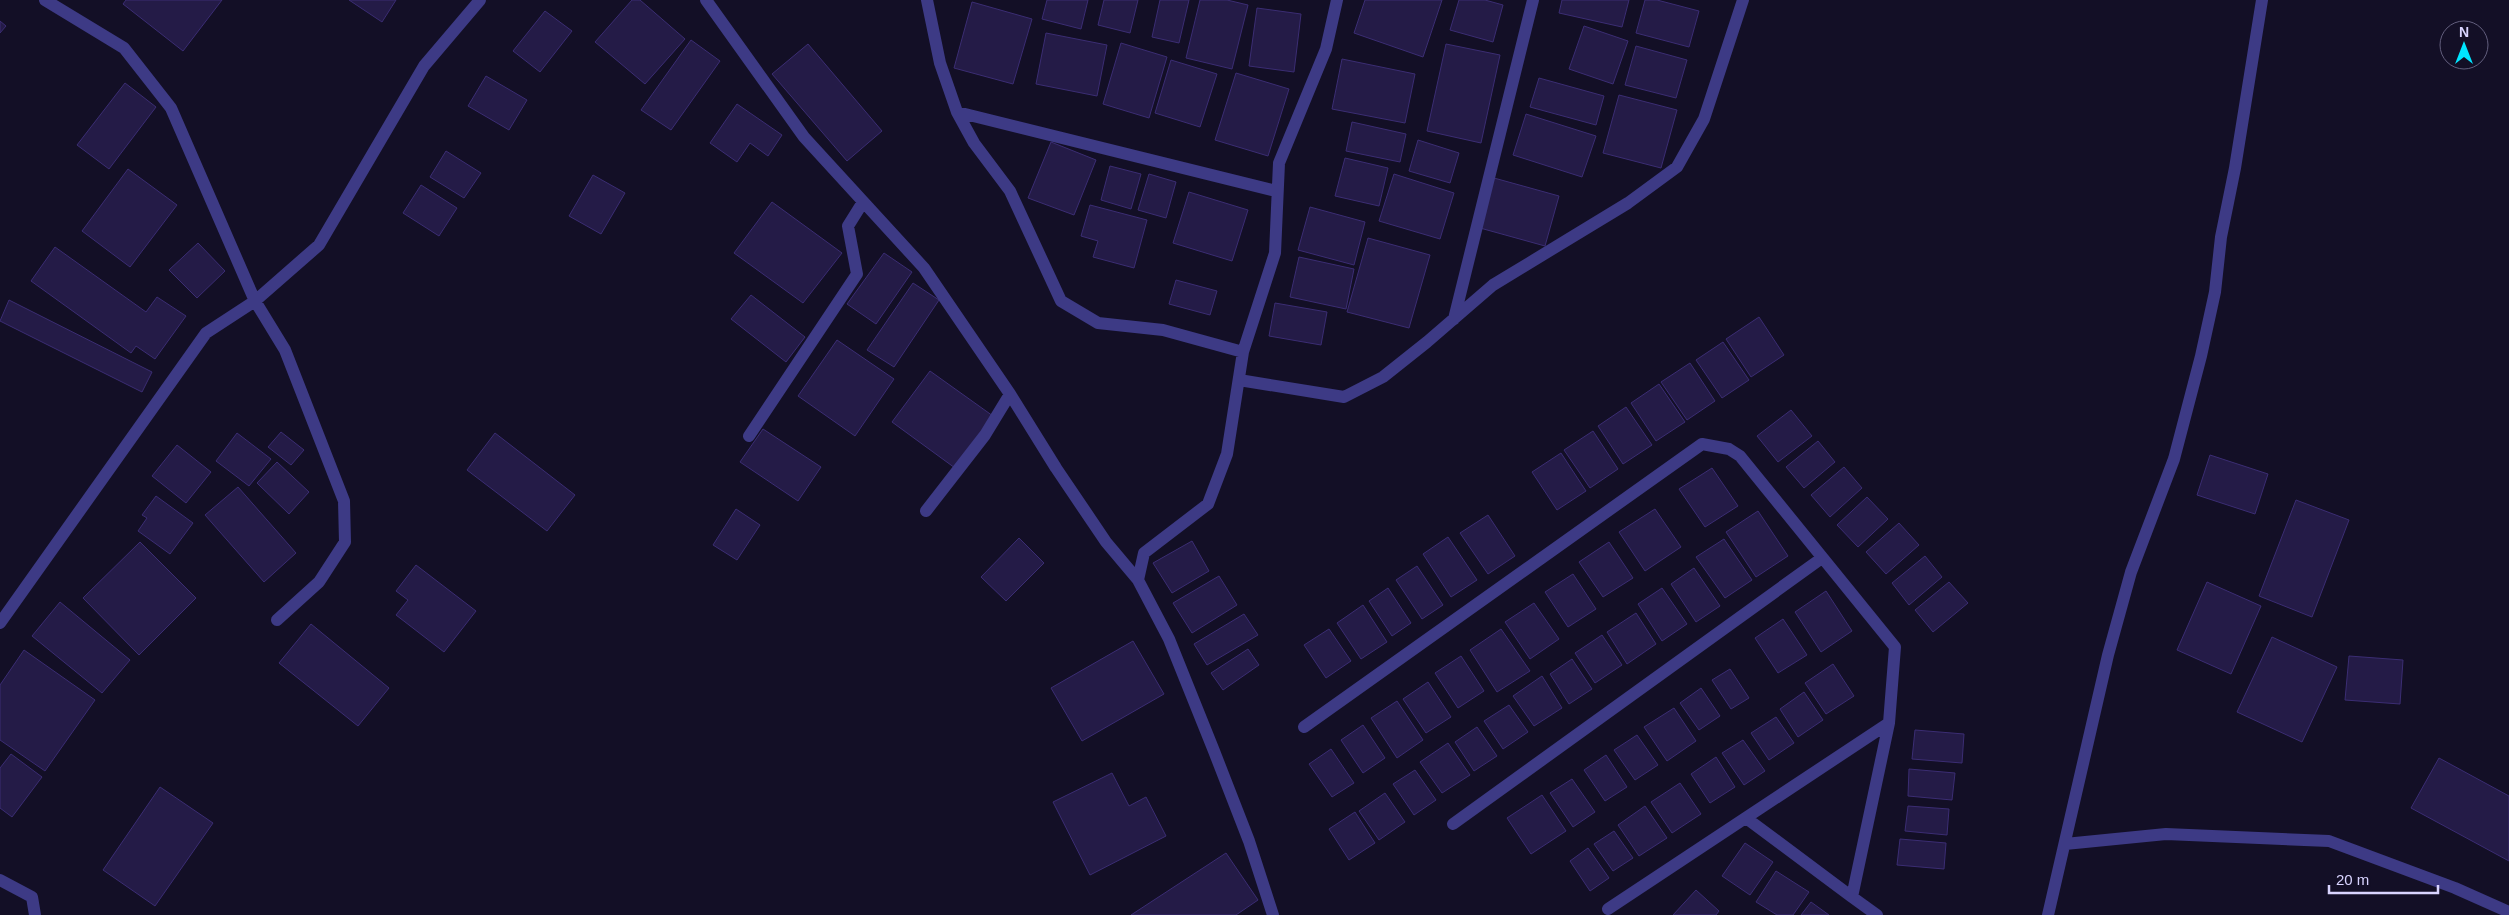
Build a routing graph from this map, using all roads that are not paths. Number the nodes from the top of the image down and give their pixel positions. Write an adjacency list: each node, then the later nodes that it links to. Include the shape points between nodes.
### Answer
1 (45, 0): 12 (street, via 124,48 171,108)
2 (480, 0): 12 (street, via 424,66 319,245)
3 (706, 0): 11 (street, via 804,137)
4 (927, 0): 9 (street, via 940,63)
5 (1337, 0): 10 (street, via 1326,49 1279,163)
6 (1533, 0): 13 (street)
7 (1743, 0): 13 (street, via 1704,119 1677,167 1628,203 1493,285)
8 (2262, 0): 27 (street, via 2235,168 2220,237 2215,292 2201,356 2174,459 2131,572 2108,655)
9 (957, 112): 10 (street); 14 (street, via 974,144 1010,191 1061,301 1098,323 1163,330)
10 (1276, 191): 14 (street, via 1275,252)
11 (864, 202): 16 (street, via 924,268); 17 (street, via 848,226 857,274)
12 (255, 301): 21 (street, via 285,350 344,501 345,542 319,582); 22 (street, via 206,333)
13 (1454, 319): 15 (street, via 1383,377 1344,397)
14 (1243, 352): 15 (street)
15 (1239, 380): 20 (street, via 1227,454 1208,504 1144,553)
16 (1010, 394): 18 (street, via 985,435); 20 (street, via 1106,542)
17 (749, 436)
18 (926, 511)
19 (1822, 558): 23 (street, via 1895,647); 24 (street, via 1740,456 1717,445 1702,444); 26 (street)
20 (1138, 580): 33 (street, via 1169,640 1214,751)
21 (277, 620)
22 (0, 623)
23 (1889, 723): 25 (street); 29 (street)
24 (1304, 728)
25 (1746, 818): 29 (street); 30 (street)
26 (1453, 824)
27 (2065, 844): 31 (street, via 2166,834 2328,841 2455,888); 35 (street)
28 (0, 880): 32 (street, via 32,897)
29 (1852, 897): 34 (street)
30 (1608, 910)
31 (2509, 912)
32 (35, 915)
33 (1273, 915)
34 (1877, 915)
35 (2048, 915)

